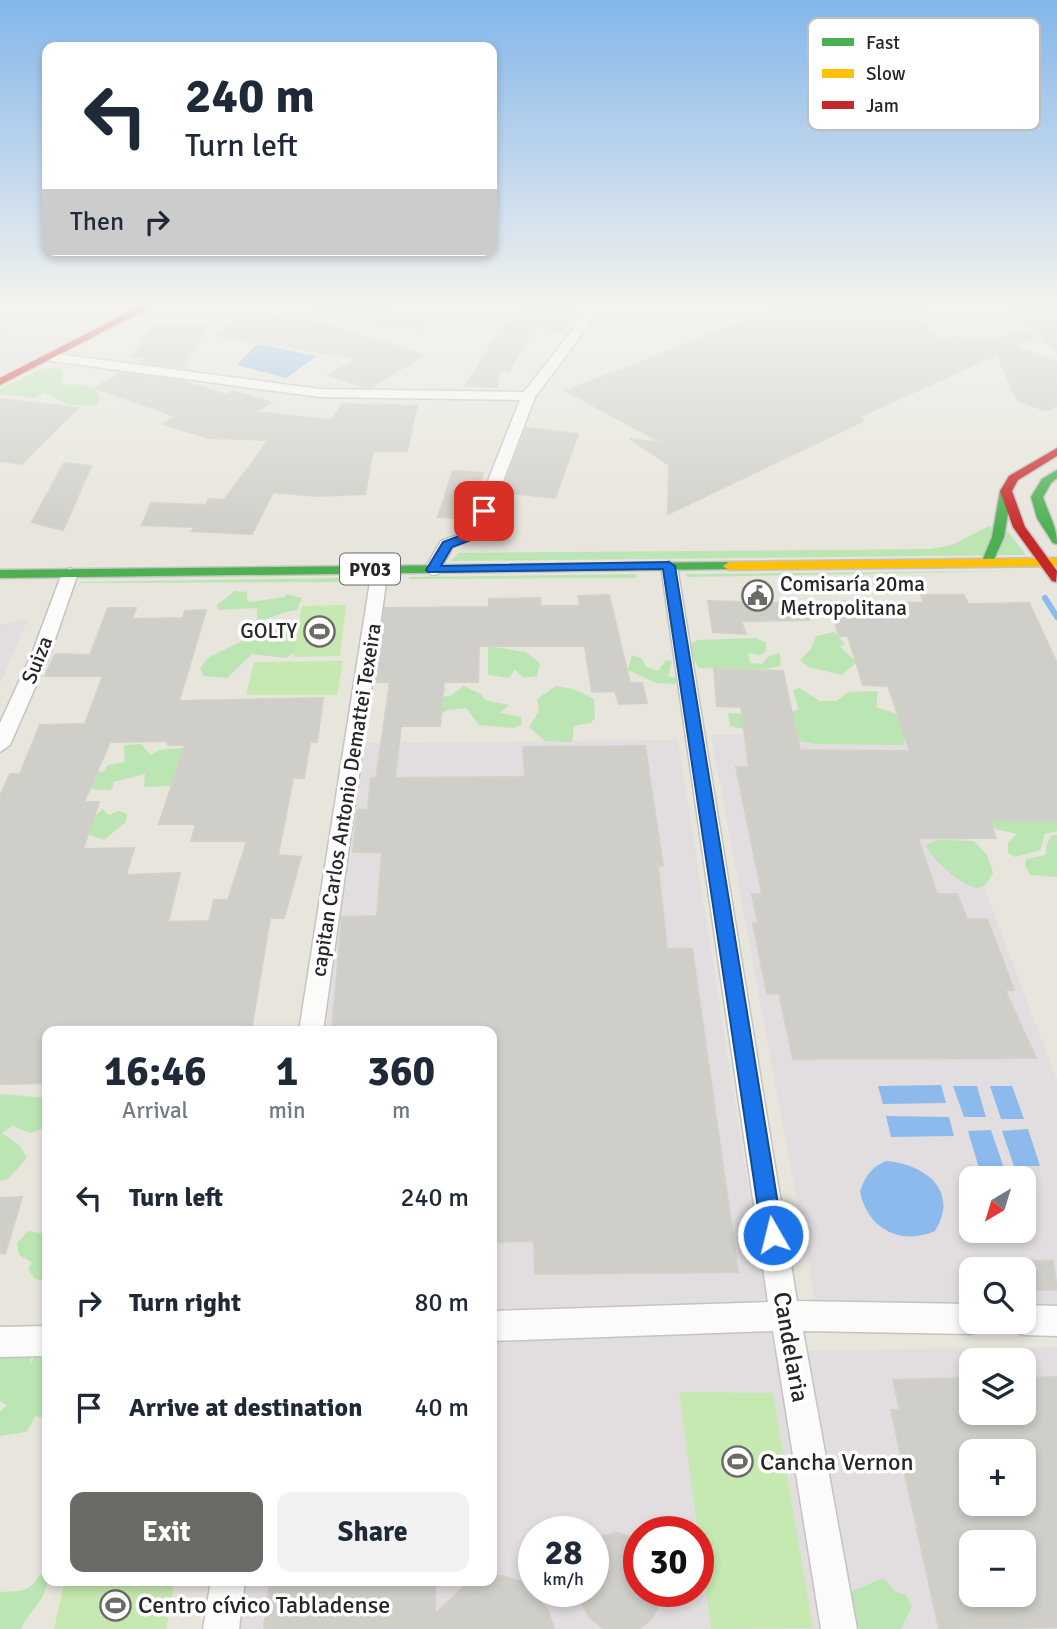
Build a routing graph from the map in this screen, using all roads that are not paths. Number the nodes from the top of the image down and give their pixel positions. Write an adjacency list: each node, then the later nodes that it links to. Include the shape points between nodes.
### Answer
1 (238, 382): 3 (street, via 320,393)
2 (539, 382): 3 (street)
3 (528, 396): 15 (street, via 475,534 447,544)
4 (1057, 451): 5 (main road)
5 (1027, 468): 8 (main road, via 1013,478); 10 (main road, via 1019,491)
6 (1057, 473): 7 (main road)
7 (1041, 489): 9 (main road); 10 (main road)
8 (1006, 491): 13 (main road, via 998,520 998,547); 14 (main road, via 1017,527)
9 (1055, 499)
10 (1039, 508): 11 (main road); 12 (main road)
11 (1057, 516)
12 (1057, 540)
13 (988, 561): 14 (main road, PY03); 18 (main road, PY03)
14 (1052, 562): 19 (main road)
15 (432, 570): 18 (main road, PY03); 20 (main road, PY03)
16 (70, 573): 17 (main road, PY03); 20 (main road, PY03); 23 (street, Suiza)
17 (0, 574)
18 (671, 574): 19 (main road, PY03); 21 (main road, PY03); 26 (street, Candelaria)
19 (1057, 578)
20 (380, 583): 25 (street, capitan Carlos Antonio Demattei Texeira)
21 (527, 585)
22 (87, 591): 23 (main road)
23 (56, 592): 24 (street, Suiza, via 42,651)
24 (0, 745)
25 (312, 1026)
26 (785, 1316): 27 (street); 30 (street); 35 (street, Candelaria)
27 (959, 1320)
28 (1036, 1320): 29 (street)
29 (1057, 1321)
30 (497, 1326)
31 (42, 1341): 32 (street)
32 (0, 1342)
33 (227, 1586): 34 (street)
34 (221, 1629)
35 (839, 1629)

